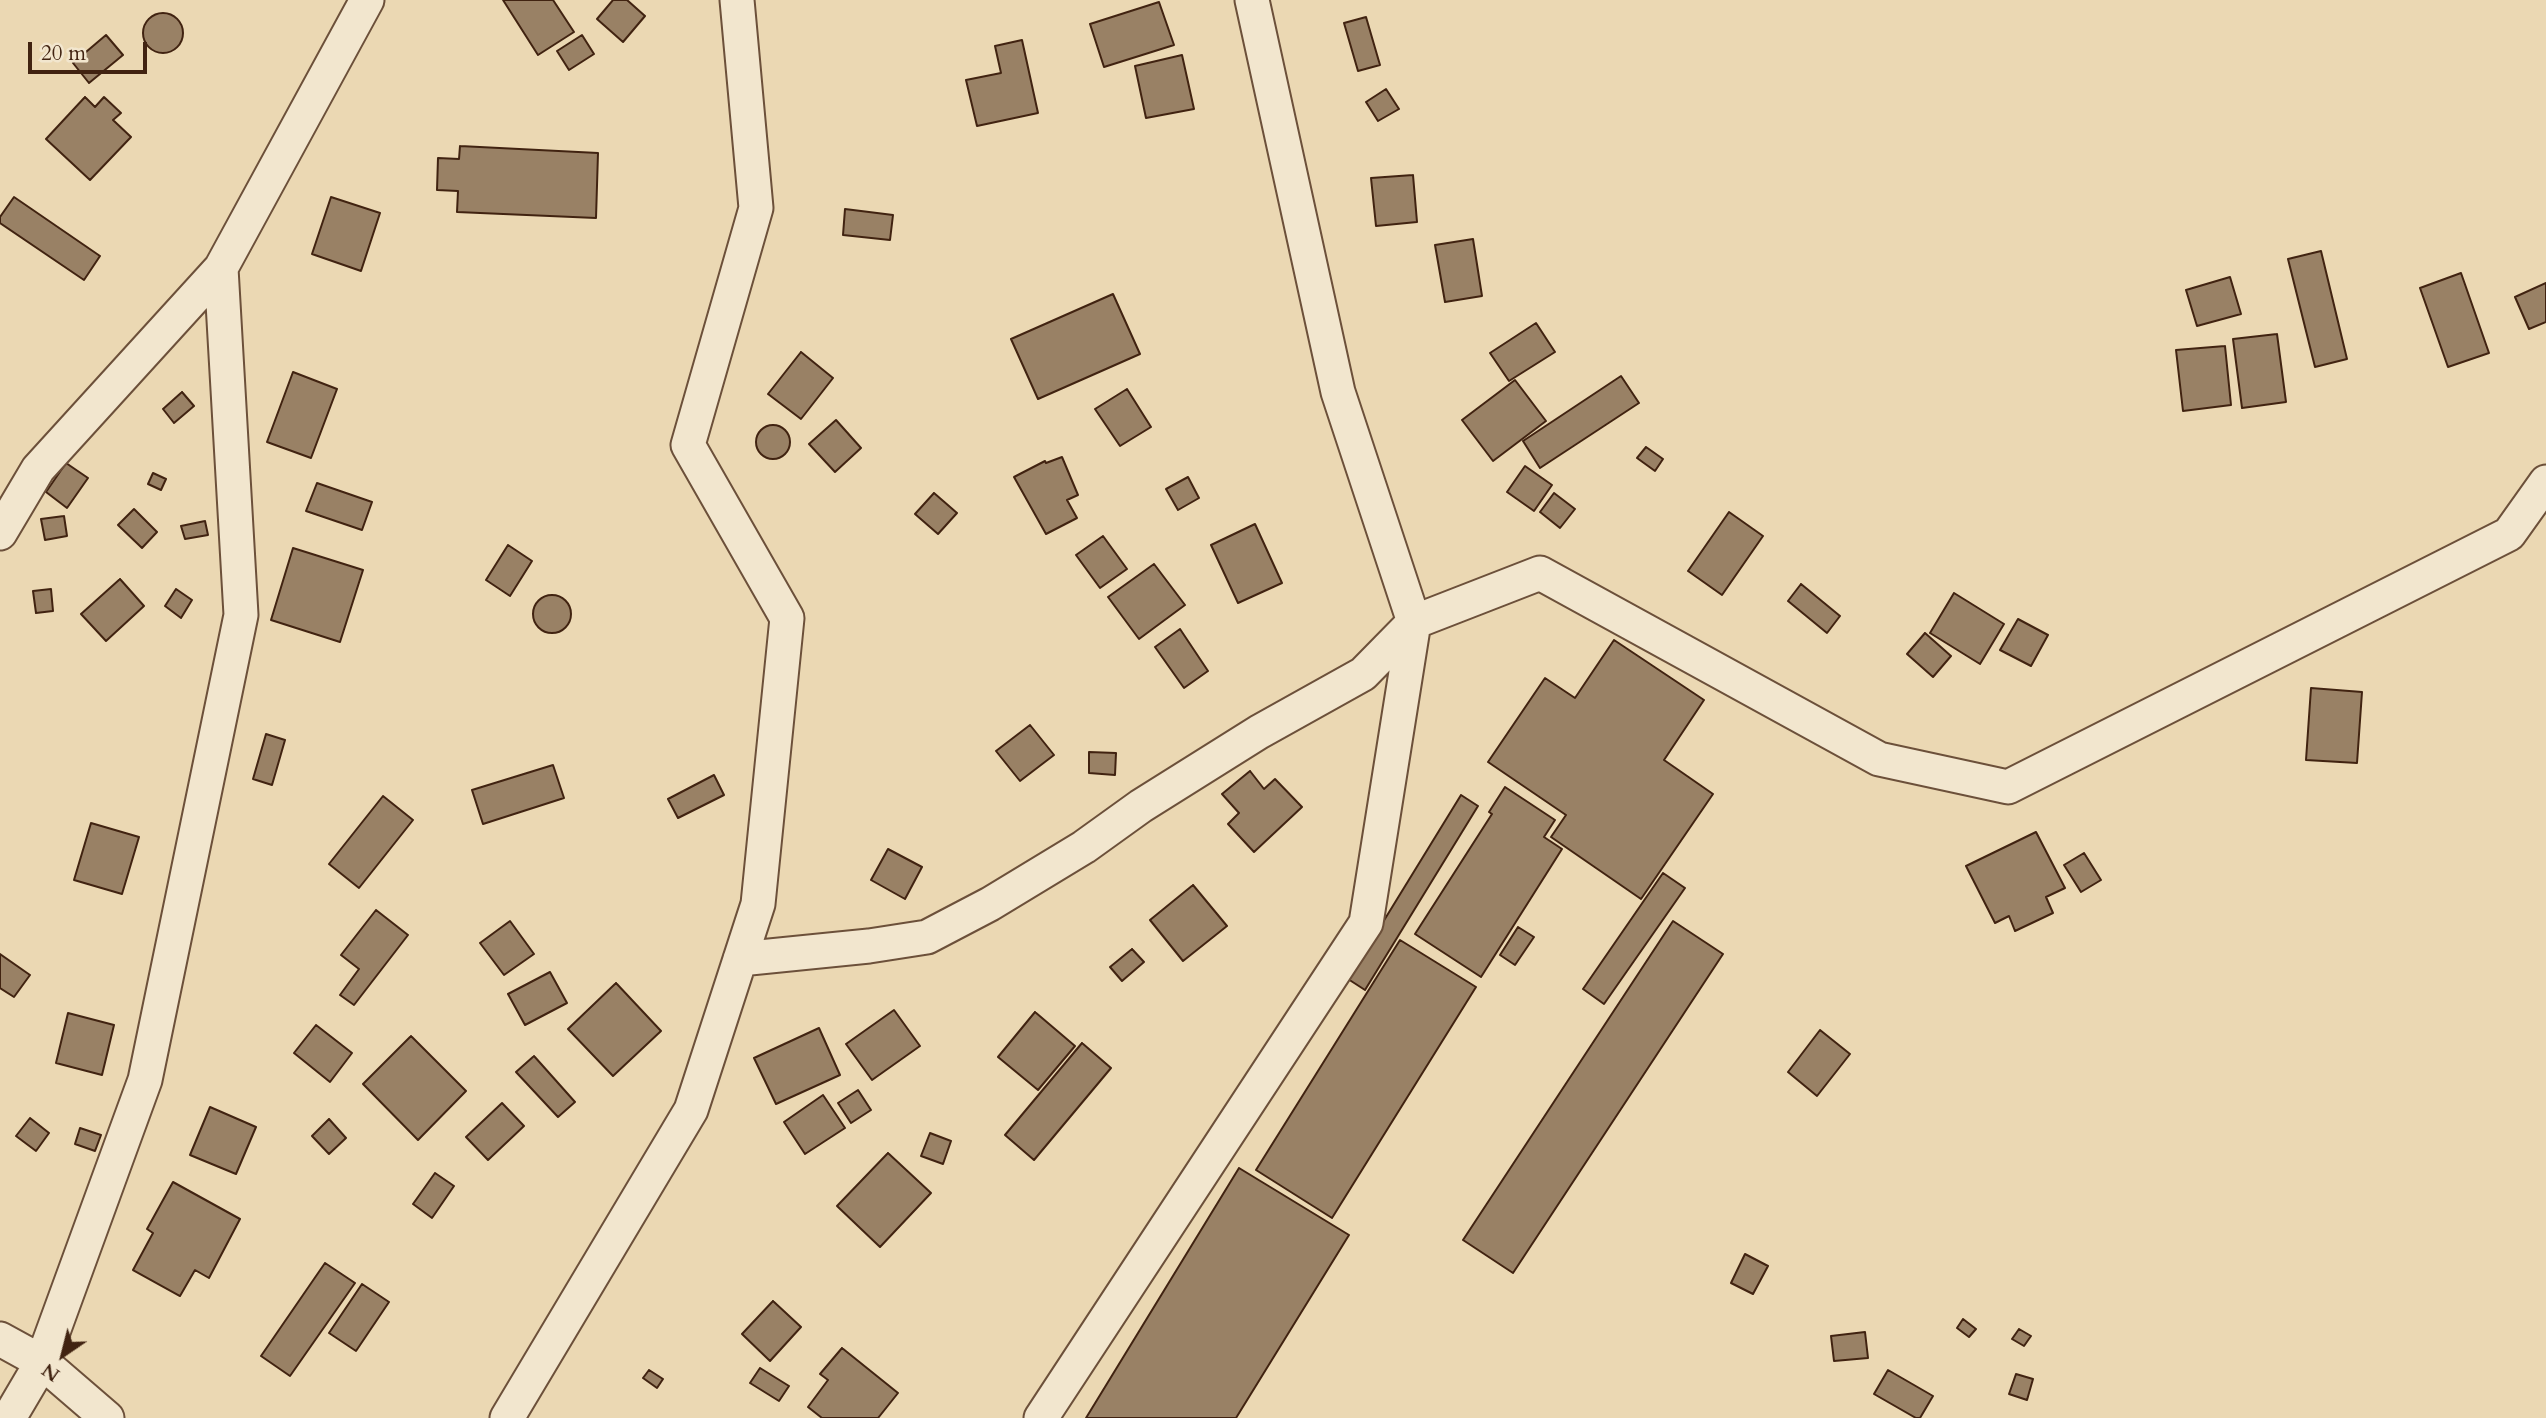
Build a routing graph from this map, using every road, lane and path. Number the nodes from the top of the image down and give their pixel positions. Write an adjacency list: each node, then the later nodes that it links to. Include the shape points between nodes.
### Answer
1 (367, 0): 4 (street)
2 (737, 0): 8 (street, via 756,208 688,445 787,618 758,904)
3 (1252, 0): 7 (street, via 1338,392)
4 (222, 268): 6 (street, via 38,470); 10 (street, via 241,615 145,1080)
5 (2546, 482): 7 (street, via 2509,534 2008,787 1879,759 1540,573)
6 (0, 533)
7 (1414, 622): 8 (street, via 1363,674 1259,732 990,904 927,937); 14 (street, via 1366,923)
8 (740, 959): 13 (street, via 691,1110)
9 (0, 1339): 10 (street)
10 (42, 1362): 11 (street); 12 (street)
11 (9, 1418)
12 (107, 1418)
13 (507, 1418)
14 (1041, 1418)

